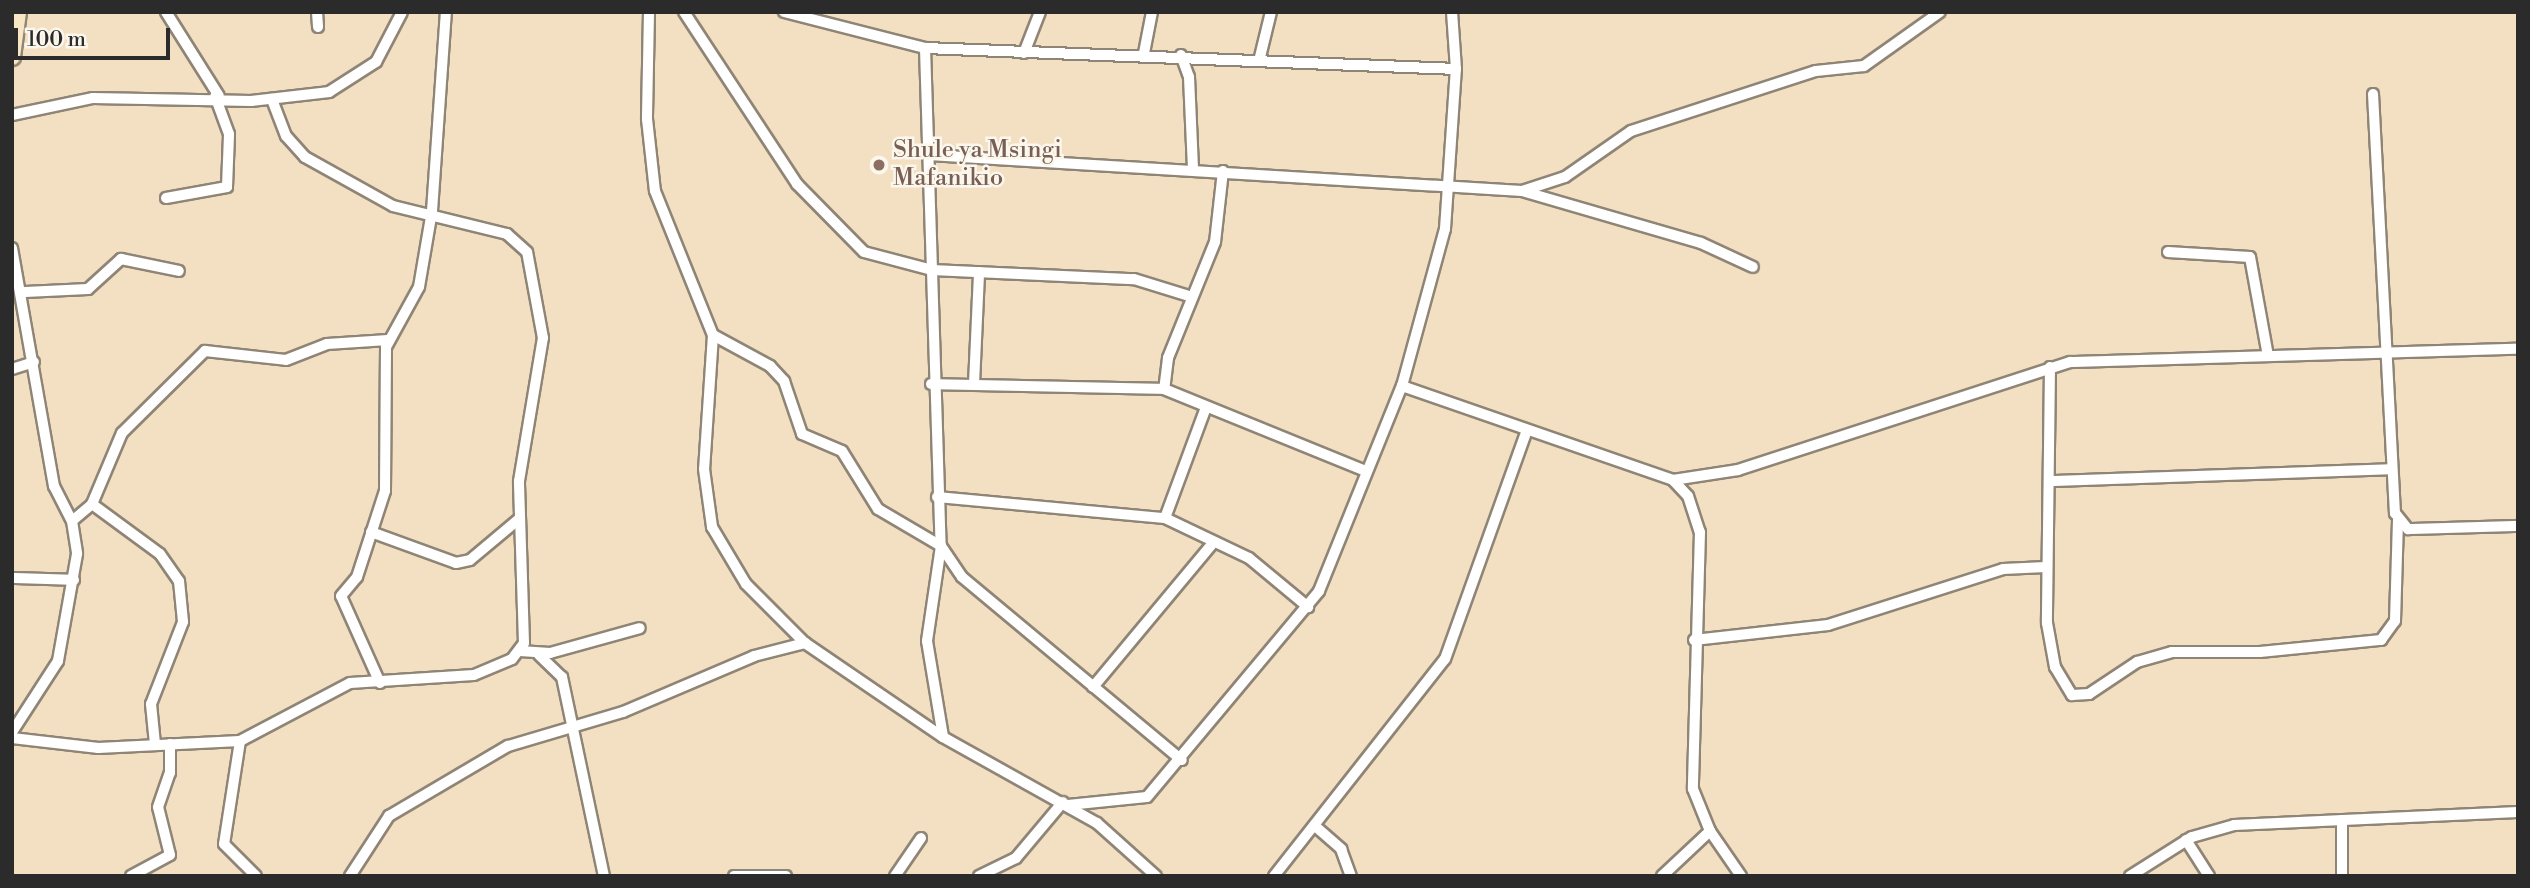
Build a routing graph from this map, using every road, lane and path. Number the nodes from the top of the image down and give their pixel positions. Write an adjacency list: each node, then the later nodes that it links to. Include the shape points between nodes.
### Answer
1 (18, 12): 19 (street)
2 (166, 12): 23 (street)
3 (317, 12): 14 (street)
4 (402, 12): 24 (street, via 376,62 348,84)
5 (446, 12): 32 (street)
6 (649, 12): 41 (street, via 647,119 655,191)
7 (684, 12): 36 (street, via 824,217 864,252)
8 (784, 12): 15 (street)
9 (1040, 12): 16 (street)
10 (1152, 12): 17 (street)
11 (1271, 12): 20 (street)
12 (1452, 12): 21 (street)
13 (1940, 12): 30 (street, via 1864,66 1816,71 1631,131 1565,177)
14 (318, 27)
15 (925, 48): 16 (street); 26 (street)
16 (1024, 53): 17 (street)
17 (1144, 53): 18 (street)
18 (1181, 55): 20 (street); 27 (street, via 1189,77)
19 (12, 57)
20 (1260, 57): 21 (street)
21 (1456, 69): 29 (street)
22 (2373, 94): 45 (street)
23 (217, 96): 24 (street); 25 (street, via 93,98); 31 (street, via 229,134 227,187)
24 (272, 99): 32 (street, via 286,136 305,157 393,205)
25 (12, 115)
26 (929, 155): 27 (street); 36 (street)
27 (1193, 169): 28 (street)
28 (1223, 171): 29 (street); 40 (street, via 1215,242)
29 (1447, 185): 30 (street); 51 (street, via 1445,229)
30 (1522, 191): 35 (street, via 1534,200 1701,243)
31 (166, 198)
32 (432, 211): 42 (street, via 419,287); 62 (street, via 507,234 531,262 542,347 523,437)
33 (12, 248): 39 (street)
34 (2168, 252): 44 (street, via 2250,257)
35 (1753, 267)
36 (932, 270): 38 (street); 49 (street)
37 (179, 271): 39 (street, via 121,259 88,289)
38 (979, 272): 40 (street, via 1112,276); 50 (street)
39 (24, 292): 46 (street)
40 (1192, 297): 52 (street, via 1168,358)
41 (713, 335): 68 (street, via 770,366 784,381 802,434 842,451 878,509); 75 (street, via 704,469 712,527 746,584)
42 (388, 340): 60 (street, via 327,344 286,360 205,351 122,433); 66 (street, via 381,428 385,491)
43 (2518, 349): 45 (street)
44 (2267, 351): 45 (street); 47 (street)
45 (2387, 352): 55 (street)
46 (34, 362): 48 (street); 64 (street, via 54,486)
47 (2050, 367): 57 (street, via 1738,470); 58 (street)
48 (12, 369)
49 (931, 384): 50 (street); 59 (street)
50 (974, 384): 52 (street)
51 (1402, 386): 54 (street); 56 (street)
52 (1164, 389): 53 (street)
53 (1205, 410): 56 (street); 61 (street)
54 (1527, 430): 57 (street); 90 (street, via 1445,659)
55 (2392, 469): 58 (street); 63 (street)
56 (1366, 471): 72 (street)
57 (1673, 480): 74 (street, via 1688,496 1700,532)
58 (2052, 481): 69 (street)
59 (937, 497): 61 (street); 68 (street)
60 (92, 504): 64 (street); 84 (street, via 160,554 179,581 183,622 151,704)
61 (1165, 517): 67 (street)
62 (519, 519): 66 (street, via 470,560 456,563); 76 (street)
63 (2398, 520): 65 (street, via 2408,528); 69 (street, via 2395,621 2381,640 2260,652 2172,652 2137,662 2081,696 2067,692 2055,667)
64 (72, 521): 71 (street)
65 (2518, 526)
66 (371, 532): 78 (street, via 342,604 369,646)
67 (1214, 542): 72 (street, via 1249,558); 79 (street)
68 (941, 546): 79 (street, via 962,577); 81 (street, via 928,641)
69 (2046, 567): 74 (street, via 2003,569 1828,625)
70 (12, 578): 71 (street)
71 (74, 580): 82 (street, via 58,660)
72 (1308, 607): 86 (street)
73 (640, 628): 77 (street)
74 (1695, 640): 91 (street, via 1690,764)
75 (805, 643): 80 (street); 81 (street)
76 (520, 651): 77 (street); 78 (street, via 474,675)
77 (539, 655): 80 (street, via 562,677)
78 (380, 683): 83 (street, via 350,683)
79 (1093, 687): 86 (street)
80 (568, 727): 96 (street, via 508,746 399,809); 97 (street)
81 (943, 737): 87 (street)
82 (13, 738): 84 (street, via 65,747)
83 (240, 741): 85 (street); 95 (street, via 224,844)
84 (155, 744): 85 (street)
85 (170, 744): 94 (street, via 170,773 159,807 170,855)
86 (1182, 760): 87 (street, via 1138,801)
87 (1065, 803): 101 (street, via 1016,858); 102 (street)
88 (2518, 812): 89 (street)
89 (2342, 820): 93 (street, via 2234,825); 109 (street)
90 (1315, 826): 103 (street); 104 (street, via 1341,849)
91 (1710, 831): 105 (street); 106 (street)
92 (921, 838): 100 (street)
93 (2186, 840): 107 (street); 108 (street)
94 (131, 876)
95 (256, 876)
96 (350, 876)
97 (604, 876)
98 (734, 876): 99 (street)
99 (786, 876)
100 (895, 876)
101 (979, 876)
102 (1156, 876)
103 (1274, 876)
104 (1351, 876)
105 (1662, 876)
106 (1741, 876)
107 (2130, 876)
108 (2209, 876)
109 (2342, 876)

